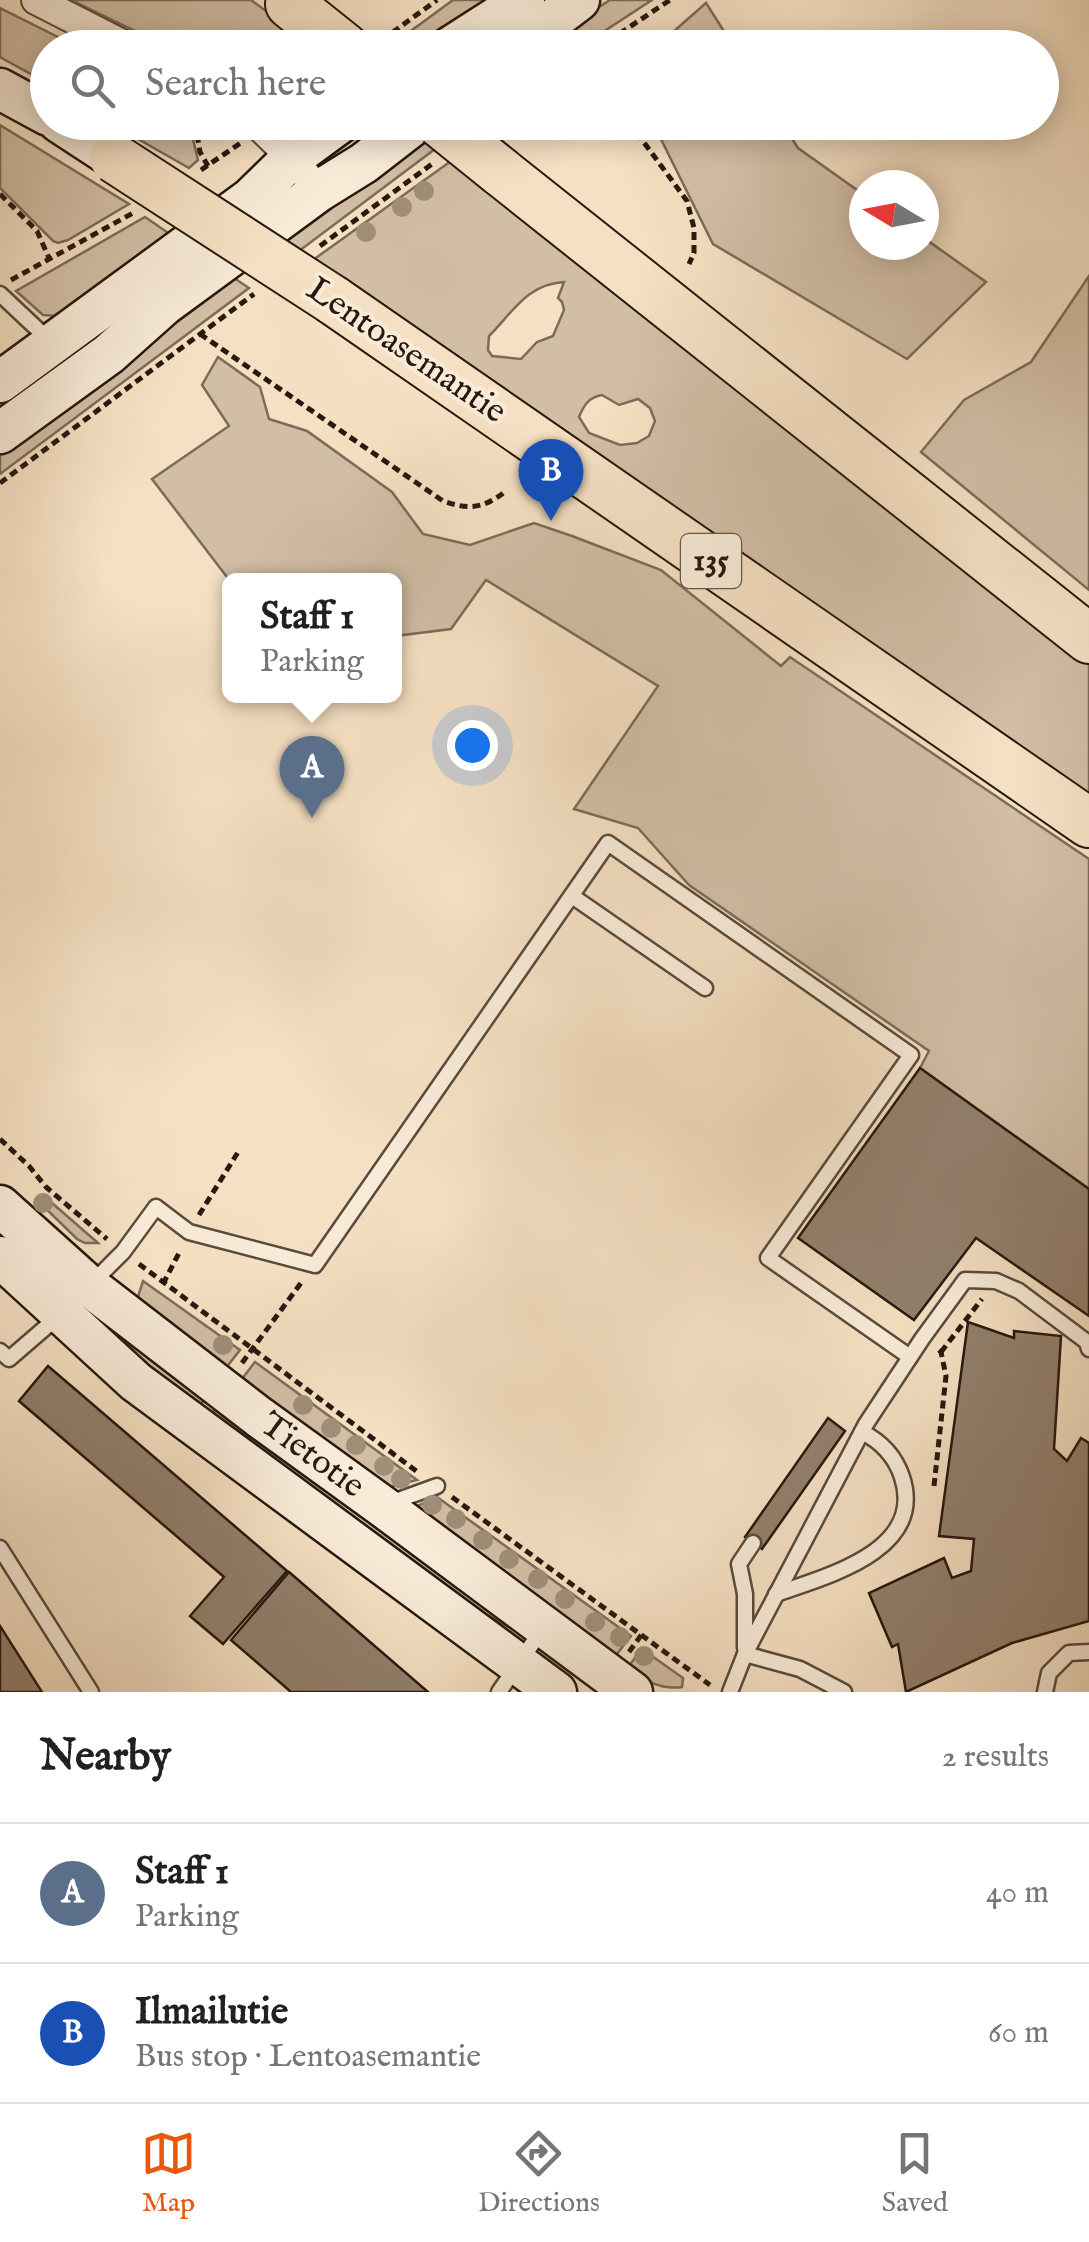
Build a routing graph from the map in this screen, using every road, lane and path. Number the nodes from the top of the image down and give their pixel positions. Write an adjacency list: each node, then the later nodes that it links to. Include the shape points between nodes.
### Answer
1 (36, 0): 7 (street)
2 (437, 0): 9 (path)
3 (524, 0): 10 (main road)
4 (579, 0): 11 (main road)
5 (670, 0): 12 (path)
6 (288, 2): 8 (highway)
7 (95, 30)
8 (323, 30)
9 (396, 30)
10 (477, 30)
11 (540, 30)
12 (625, 30)
13 (0, 89): 14 (main road)
14 (30, 105)
15 (86, 140): 22 (main road, 135)
16 (198, 140): 24 (path)
17 (274, 140): 23 (street)
18 (316, 140): 23 (main road)
19 (394, 140): 25 (main road)
20 (440, 140): 27 (path); 38 (highway, bridge, via 501,172)
21 (642, 140): 29 (path, via 687,201 694,228)
22 (114, 158): 39 (highway, Lentoasemantie / 135, bridge, via 333,300)
23 (292, 158): 25 (street); 33 (main road, via 250,200)
24 (208, 166)
25 (319, 191): 35 (main road)
26 (0, 194): 28 (path, via 38,231)
27 (313, 251)
28 (49, 258)
29 (689, 264)
30 (264, 287): 32 (path)
31 (0, 294): 33 (lane)
32 (200, 334): 36 (path); 37 (path, via 443,502 476,508)
33 (52, 343): 34 (main road)
34 (0, 382)
35 (0, 433)
36 (0, 483)
37 (506, 491)
38 (1089, 639)
39 (1089, 823)
40 (572, 896): 41 (lane); 46 (lane); 53 (lane, via 608,843 911,1055 768,1258)
41 (705, 988)
42 (0, 1139): 44 (path)
43 (0, 1206): 48 (main road, Tietotie)
44 (124, 1252): 46 (lane, via 156,1208 189,1232); 48 (lane); 49 (path)
45 (0, 1258): 48 (main road, Tietotie)
46 (315, 1265): 49 (path)
47 (996, 1280): 50 (lane); 52 (path); 53 (lane, via 965,1280)
48 (76, 1300): 51 (lane, via 10,1358); 54 (main road, Tietotie); 64 (main road, Tietotie, via 136,1382)
49 (253, 1349): 54 (path); 56 (path)
50 (1089, 1349)
51 (0, 1351)
52 (942, 1352)
53 (910, 1357): 55 (lane)
54 (223, 1390): 57 (main road, Tietotie)
55 (862, 1432): 60 (lane); 60 (lane, via 896,1461 906,1491 890,1538 838,1572)
56 (437, 1486): 57 (lane); 68 (path)
57 (382, 1506): 61 (main road, Tietotie)
58 (754, 1543): 63 (lane, via 739,1564)
59 (0, 1548): 65 (lane)
60 (776, 1594): 63 (lane)
61 (544, 1626): 64 (lane); 67 (main road, Tietotie)
62 (1089, 1652): 71 (lane, via 1069,1654 1049,1672)
63 (745, 1654): 69 (lane); 70 (lane, via 800,1669)
64 (508, 1678): 66 (main road, Tietotie)
65 (92, 1692)
66 (556, 1692)
67 (632, 1692)
68 (720, 1692)
69 (730, 1692)
70 (844, 1692)
71 (1046, 1692)

